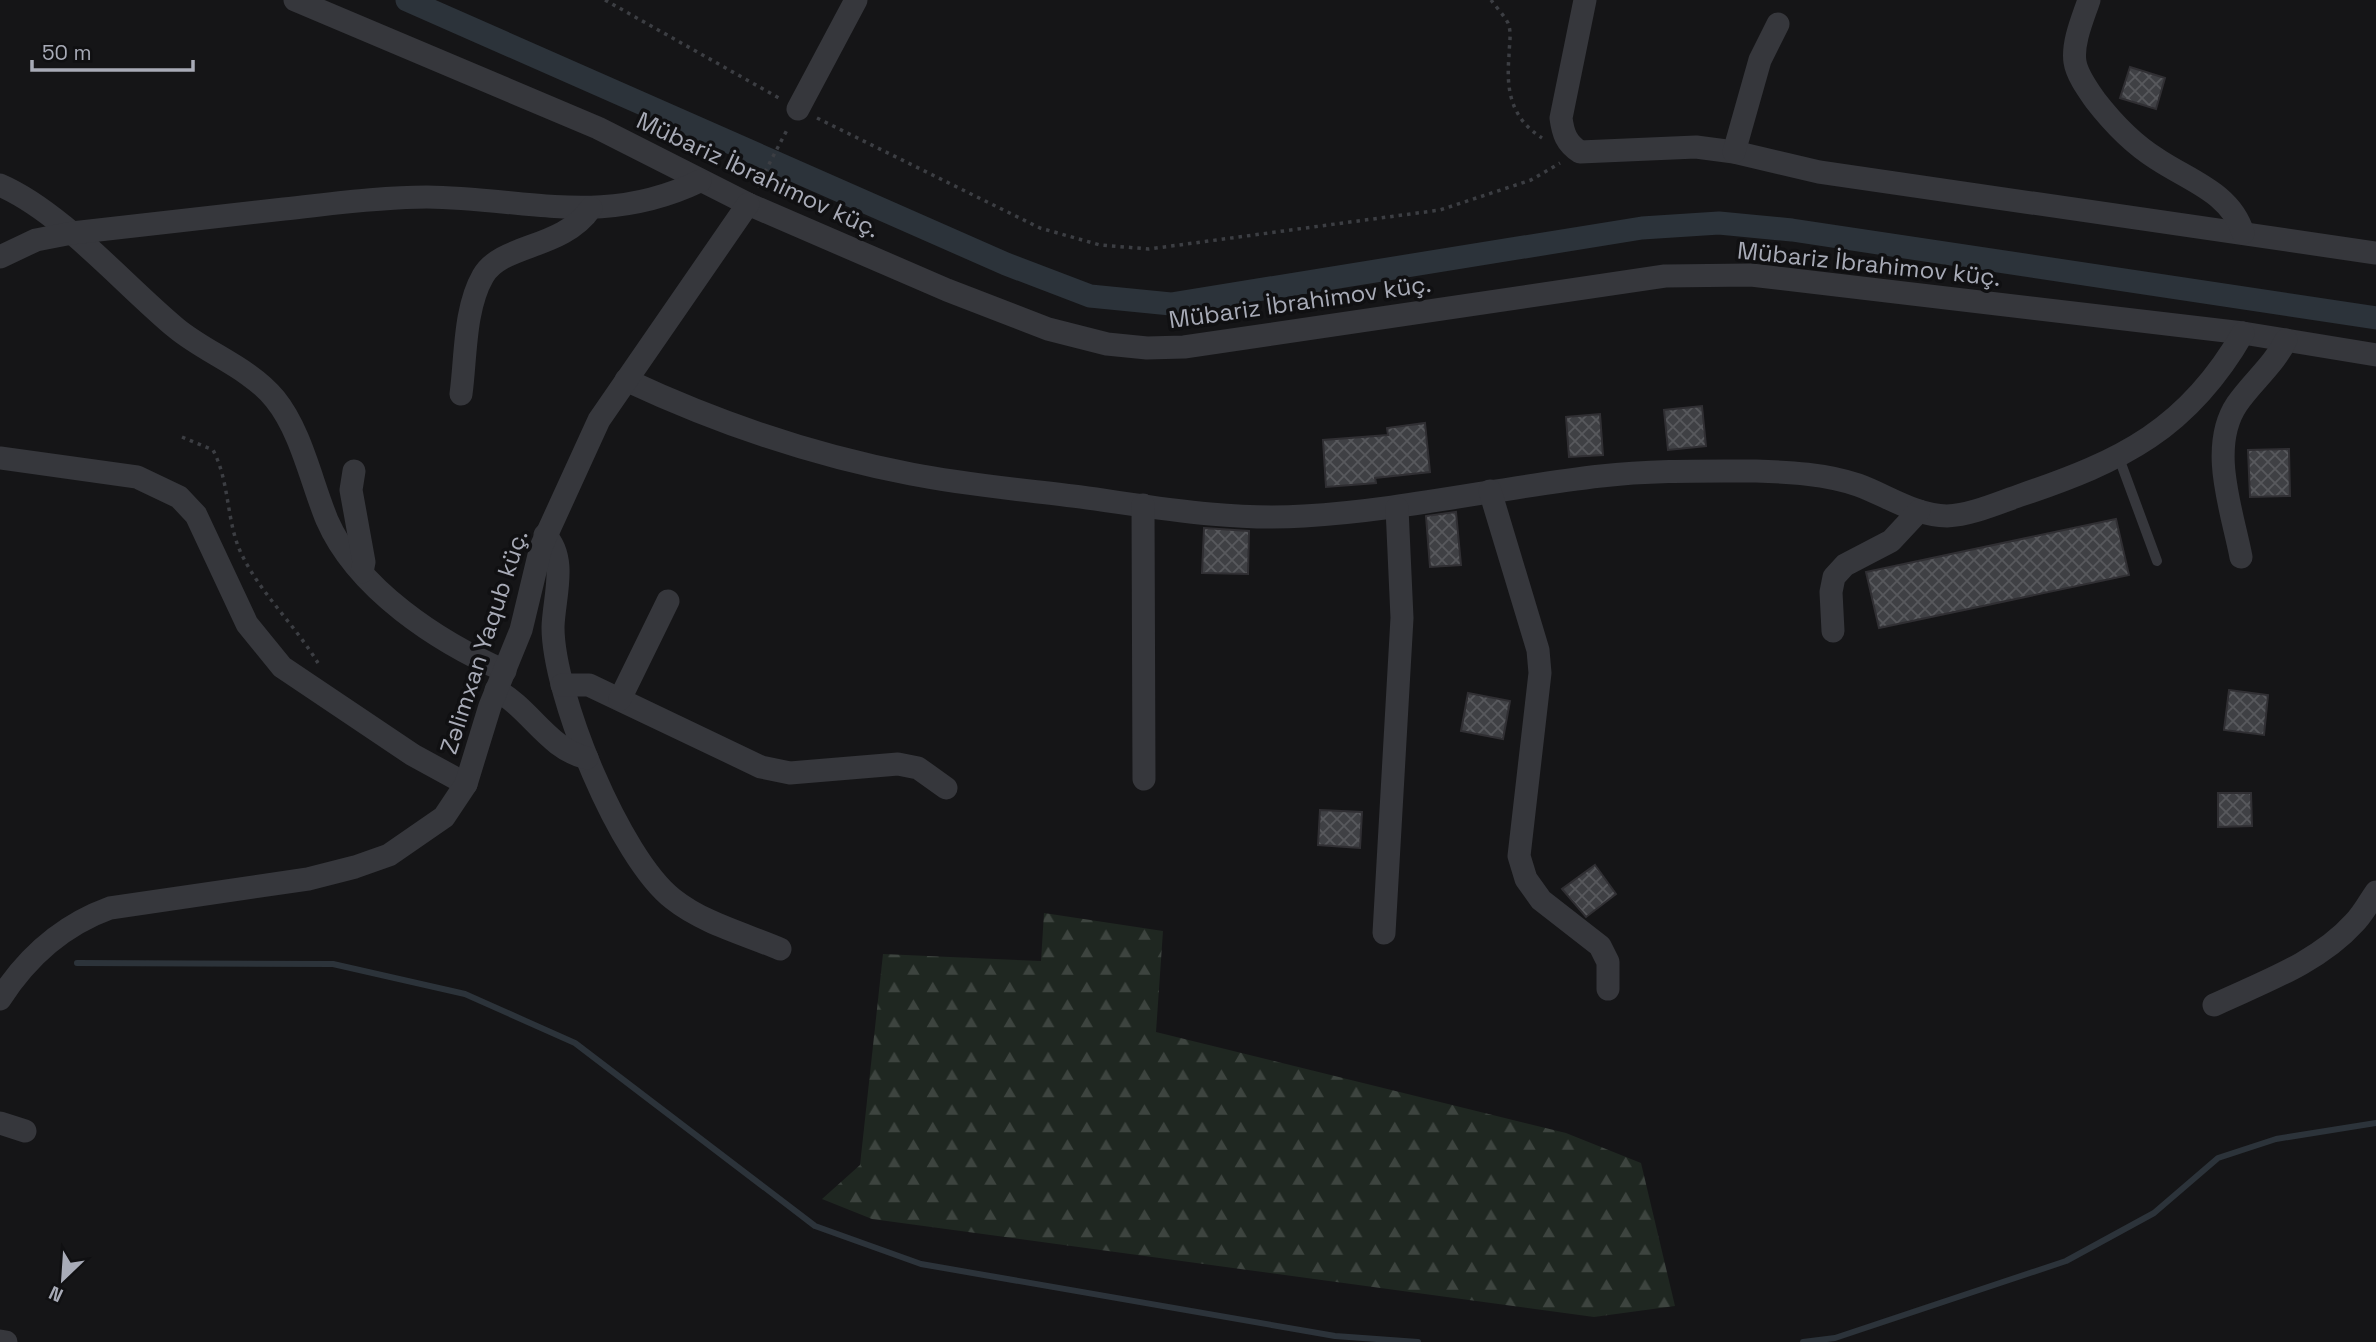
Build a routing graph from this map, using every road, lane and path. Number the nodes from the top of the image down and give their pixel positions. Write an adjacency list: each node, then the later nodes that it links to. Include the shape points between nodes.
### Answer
1 (295, 0): 11 (street, Mübariz İbrahimov küç., via 598,128)
2 (605, 0): 8 (path)
3 (856, 0): 8 (street)
4 (1491, 0): 9 (path, via 1508,22 1512,109 1530,130)
5 (1585, 0): 9 (street, via 1560,118 1563,133)
6 (2089, 0): 16 (street, via 2075,63 2085,86 2110,120 2154,158 2232,208)
7 (1779, 24): 10 (street, via 1760,60)
8 (799, 108): 9 (path, via 1041,229 1100,245 1149,250 1440,210 1531,180); 13 (path)
9 (1580, 152): 10 (street, via 1696,147)
10 (1734, 152): 16 (street, via 1819,172)
11 (700, 181): 13 (street, Mübariz İbrahimov küç.); 14 (street, via 641,202)
12 (0, 185): 15 (street)
13 (748, 204): 19 (street, Mübariz İbrahimov küç., via 1048,330 1147,348 1197,345 1665,276 1751,275); 22 (street, Zəlimxan Yaqub küç.)
14 (591, 208): 15 (street, via 427,197); 23 (street, via 567,233 497,260 484,274 472,312)
15 (72, 233): 18 (street, via 36,240); 35 (street, via 176,328 274,398 329,523)
16 (2243, 233): 17 (street)
17 (2376, 253)
18 (0, 257)
19 (2243, 333): 20 (street, Mübariz İbrahimov küç.); 26 (street, via 2199,395 2154,437)
20 (2286, 340): 21 (street, Mübariz İbrahimov küç.); 33 (street, via 2277,359 2235,407 2226,433 2223,462)
21 (2376, 355)
22 (626, 380): 29 (street, via 691,411 831,457 914,474); 32 (street, Zəlimxan Yaqub küç., via 599,420)
23 (461, 394)
24 (182, 437): 40 (path, via 213,450 240,550 317,662)
25 (0, 458): 40 (street, via 137,477 178,497 196,515 247,624 266,651)
26 (2119, 458): 31 (street, via 1978,510 1946,516); 34 (lane)
27 (354, 471): 35 (street, via 351,490 365,562)
28 (1490, 491): 30 (street); 31 (street, via 1606,475 1759,471 1822,476); 49 (street, via 1538,650 1540,673 1519,856 1526,878 1541,900 1600,946 1608,962)
29 (1143, 505): 30 (street, via 1299,516); 43 (street)
30 (1397, 508): 47 (street, via 1402,618)
31 (1919, 511): 37 (street, via 1891,541 1845,565 1834,577 1830,592)
32 (545, 534): 38 (street, Zəlimxan Yaqub küç., via 521,630); 39 (street, via 556,551 553,629)
33 (2241, 557)
34 (2157, 561)
35 (362, 572): 38 (street, via 397,606)
36 (668, 601): 41 (street)
37 (1833, 631)
38 (500, 681): 42 (street, via 510,698 559,747); 44 (street, Zəlimxan Yaqub küç.)
39 (562, 685): 41 (street, via 589,685); 42 (street)
40 (320, 693): 44 (street, via 436,770)
41 (620, 699): 45 (street, via 761,767 790,773 898,764 918,768)
42 (587, 758): 48 (street, via 633,854 657,886 701,916)
43 (1144, 779)
44 (466, 784): 50 (street, Zəlimxan Yaqub küç., via 444,817 389,855 308,879 110,908 88,916 43,947)
45 (946, 788)
46 (2376, 892): 51 (street, via 2355,923 2325,948)
47 (1384, 933)
48 (779, 949)
49 (1608, 989)
50 (0, 999)
51 (2214, 1005)
52 (0, 1123): 53 (street)
53 (25, 1131)
54 (0, 1341): 55 (street)
55 (6, 1342)

